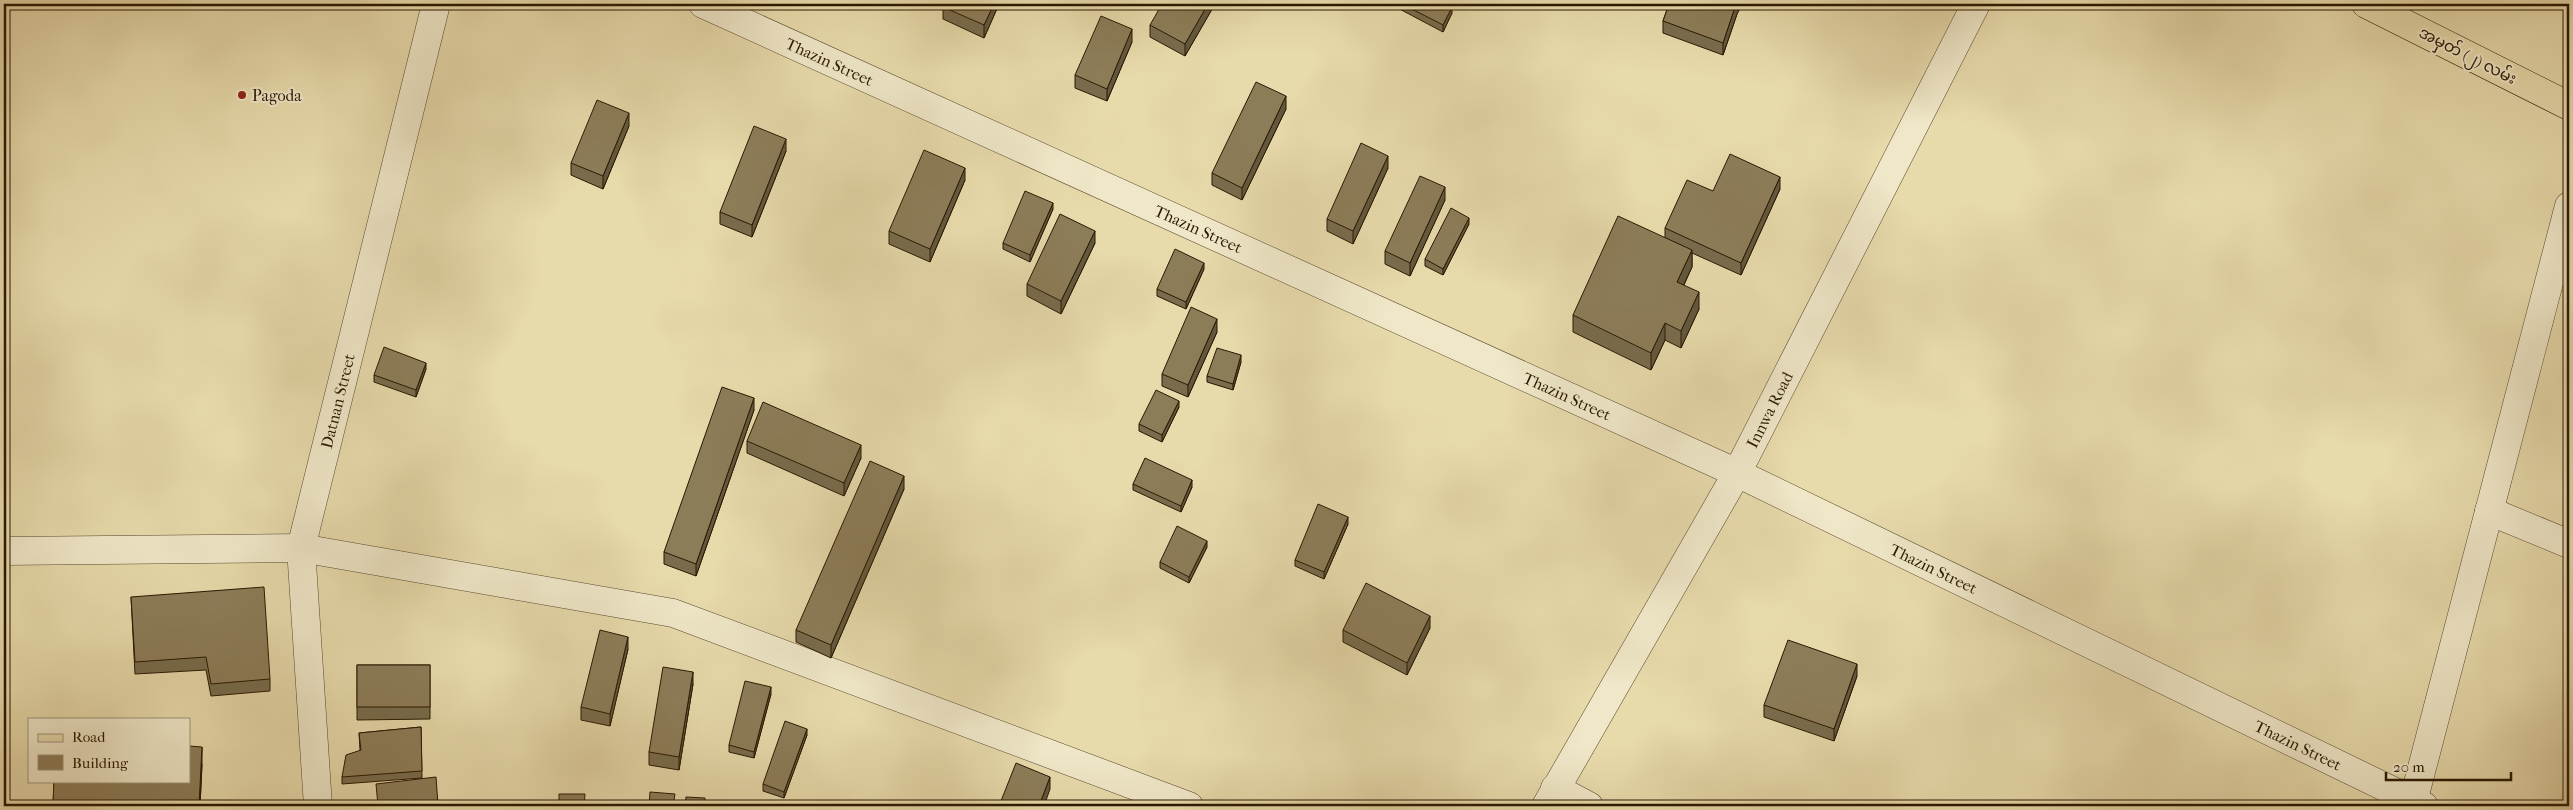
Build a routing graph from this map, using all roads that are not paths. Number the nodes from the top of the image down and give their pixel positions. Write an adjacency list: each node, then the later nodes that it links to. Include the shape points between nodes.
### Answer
1 (436, 4): 10 (street, Datnan Street)
2 (703, 4): 7 (street, Thazin Street)
3 (1976, 4): 7 (street, Innwa Road)
4 (2366, 4): 5 (main road, အမှတ် (၂) လမ်း)
5 (2569, 106)
6 (2569, 206): 8 (street)
7 (1737, 473): 12 (street, Innwa Road); 13 (street, Thazin Street)
8 (2489, 511): 9 (street); 13 (street)
9 (2569, 544)
10 (301, 548): 11 (street); 14 (street, Datnan Street); 15 (street, via 673,613)
11 (4, 551)
12 (1550, 797): 16 (street)
13 (2416, 804)
14 (318, 806)
15 (1189, 806)
16 (1589, 806)

